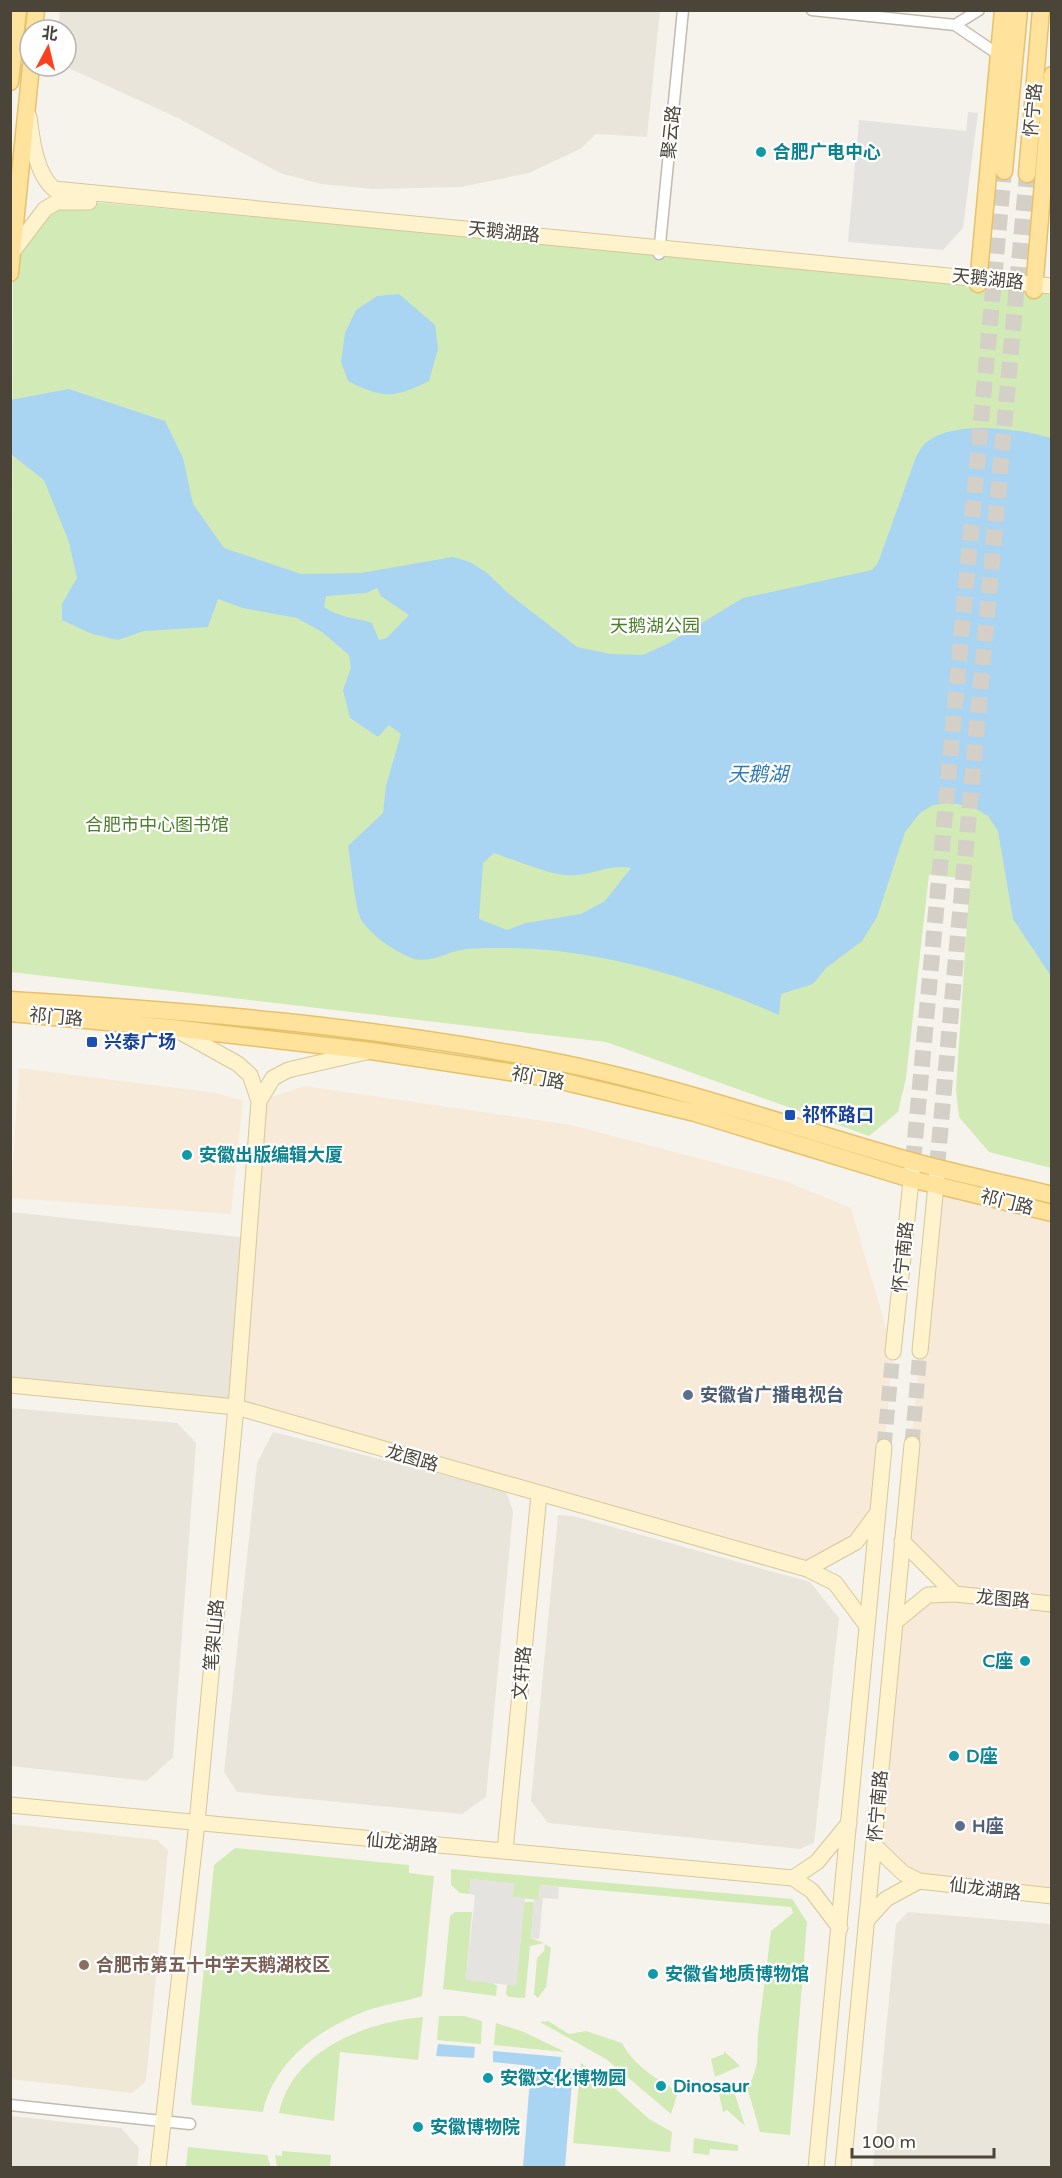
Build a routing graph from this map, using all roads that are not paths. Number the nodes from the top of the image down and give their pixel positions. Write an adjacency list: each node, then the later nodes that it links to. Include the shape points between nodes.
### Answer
1 (18, 10): 12 (main road)
2 (683, 10): 17 (street, 聚云路)
3 (812, 10): 8 (street)
4 (979, 10): 8 (street)
5 (1003, 10): 9 (main road)
6 (1019, 10): 14 (main road, 怀宁路)
7 (1041, 10): 15 (main road, 怀宁路)
8 (955, 25): 9 (street)
9 (999, 55): 19 (main road)
10 (1052, 75): 21 (main road)
11 (30, 78): 13 (main road)
12 (10, 82)
13 (27, 98): 16 (main road); 17 (street, 天鹅湖路, via 33,143 45,181 54,189)
14 (1004, 171)
15 (1027, 174)
16 (13, 251): 17 (street, 天鹅湖路, via 45,209 57,202); 18 (main road)
17 (659, 251): 19 (street, 天鹅湖路)
18 (10, 273)
19 (979, 281): 21 (street, 天鹅湖路)
20 (1052, 286): 21 (street, 天鹅湖路)
21 (1034, 287): 22 (street, 天鹅湖路)
22 (1052, 292)
23 (10, 1000): 28 (main road, 祁门路, via 174,1010 406,1037 552,1061 699,1096)
24 (10, 1013): 25 (main road, 祁门路)
25 (172, 1028): 26 (main road, 祁门路); 27 (street, via 238,1064 250,1075)
26 (370, 1051): 27 (street, via 288,1070 273,1078); 30 (main road, 祁门路, via 549,1078 683,1110)
27 (259, 1101): 37 (street, 笔架山路)
28 (913, 1162): 29 (main road, 祁门路); 30 (street, 怀宁南路)
29 (937, 1167): 31 (street, 怀宁南路); 32 (main road, 祁门路)
30 (911, 1179): 31 (main road, 祁门路); 35 (street, 怀宁南路)
31 (936, 1184): 33 (main road, 祁门路); 34 (street, 怀宁南路)
32 (1052, 1195)
33 (1052, 1213)
34 (920, 1351)
35 (893, 1352)
36 (10, 1385): 37 (street, 龙图路)
37 (236, 1407): 40 (street, 龙图路); 49 (street, 笔架山路)
38 (912, 1444): 42 (street, 怀宁南路)
39 (884, 1447): 41 (street, 怀宁南路)
40 (538, 1494): 43 (street, 龙图路); 52 (street, 文轩路)
41 (878, 1512): 43 (street, via 856,1542); 47 (street, 怀宁南路)
42 (902, 1541): 44 (street); 46 (street, 怀宁南路)
43 (807, 1569): 47 (street, 龙图路, via 835,1583)
44 (955, 1594): 45 (street, 龙图路); 46 (street, 龙图路, via 928,1595)
45 (1052, 1604)
46 (895, 1622): 51 (street, 怀宁南路)
47 (867, 1626): 50 (street, 怀宁南路)
48 (10, 1805): 49 (street, 仙龙湖路)
49 (196, 1823): 52 (street, 仙龙湖路); 59 (street, 笔架山路)
50 (849, 1823): 53 (street, via 817,1862); 57 (street, 怀宁南路)
51 (874, 1845): 54 (street, via 903,1873); 56 (street, 怀宁南路)
52 (505, 1851): 53 (street, 仙龙湖路)
53 (793, 1878): 57 (street, via 812,1891)
54 (919, 1881): 55 (street, 仙龙湖路); 56 (street, via 886,1899)
55 (1052, 1896)
56 (867, 1920): 63 (street, 怀宁南路)
57 (840, 1928): 62 (street, 怀宁南路)
58 (10, 2105): 59 (street)
59 (162, 2120): 60 (street); 61 (street, 笔架山路)
60 (190, 2124)
61 (158, 2168)
62 (816, 2168)
63 (843, 2168)

